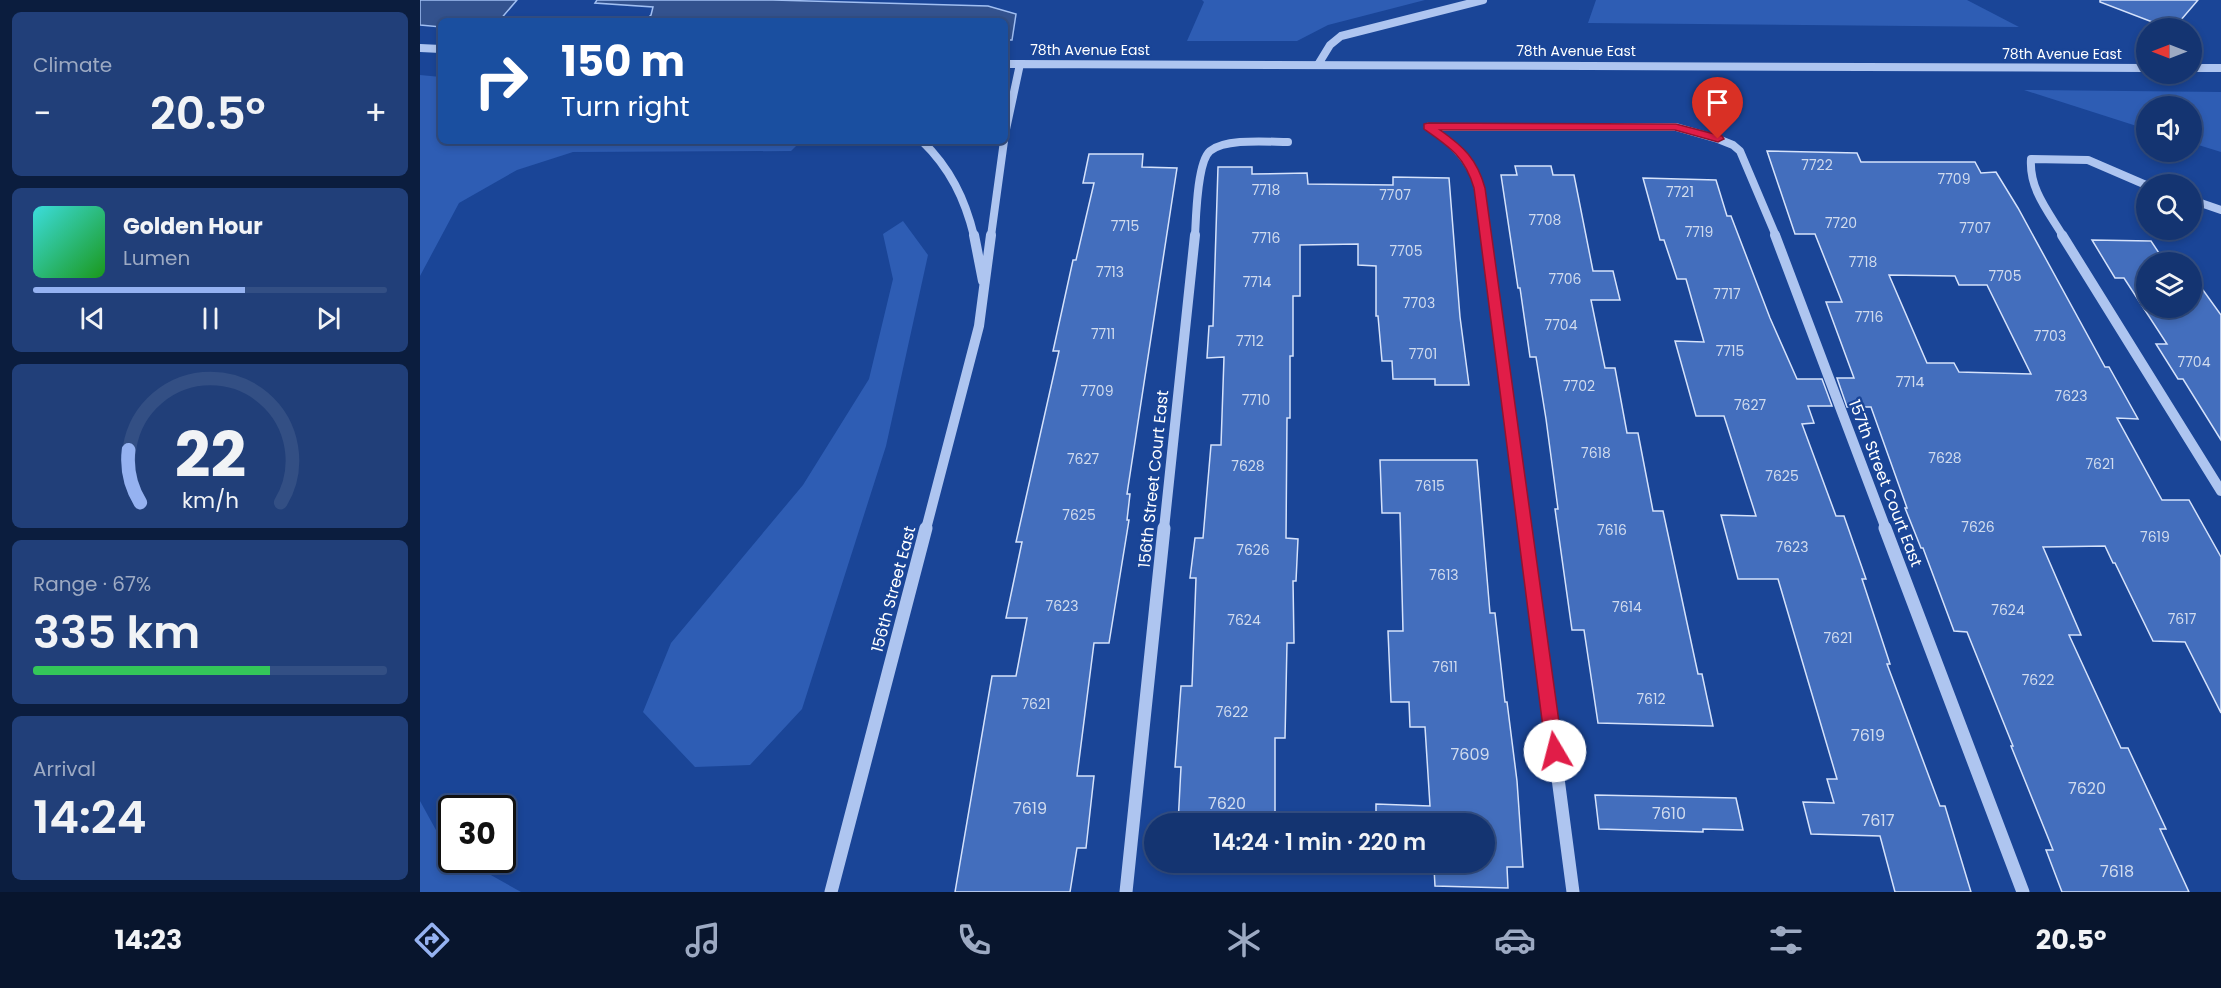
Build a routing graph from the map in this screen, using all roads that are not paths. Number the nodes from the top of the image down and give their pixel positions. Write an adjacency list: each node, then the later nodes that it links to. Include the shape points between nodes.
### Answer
1 (1483, 0): 4 (street, via 1341,36)
2 (420, 48): 3 (street)
3 (438, 49)
4 (1319, 63): 6 (street, 78th Avenue East); 7 (street, 78th Avenue East)
5 (1008, 64): 6 (street, 78th Avenue East)
6 (1020, 64): 10 (street)
7 (2136, 68)
8 (2202, 68): 9 (street)
9 (2221, 68)
10 (1008, 120)
11 (1288, 142): 20 (street, 156th Street Court East, via 1230,143 1210,151 1202,165)
12 (925, 144): 17 (street, via 953,175 973,222)
13 (1004, 144): 17 (street, 156th Street East)
14 (2136, 181): 18 (street, via 2088,160 2031,159 2030,177 2036,191)
15 (2202, 203): 16 (street)
16 (2221, 210)
17 (985, 294): 19 (street, 156th Street East)
18 (2221, 491)
19 (831, 892)
20 (1126, 892)
21 (1573, 892): 22 (street, 157th Street Court East, via 1480,188 1474,170 1459,149 1428,127 1676,127 1718,139 1740,151)
22 (2023, 892)

